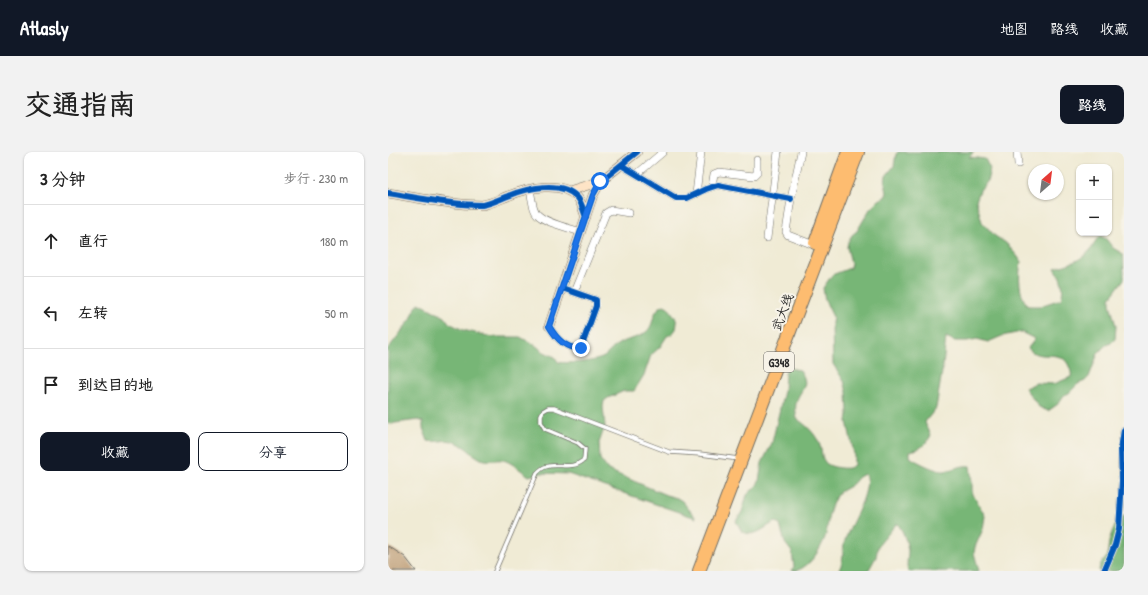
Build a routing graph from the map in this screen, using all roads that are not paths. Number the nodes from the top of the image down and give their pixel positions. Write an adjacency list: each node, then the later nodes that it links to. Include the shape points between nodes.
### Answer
1 (637, 152): 11 (street)
2 (663, 152): 12 (street)
3 (701, 152): 18 (street)
4 (778, 152): 19 (street)
5 (801, 152): 20 (street)
6 (848, 152): 25 (highway, 武大线 / G348)
7 (858, 152): 30 (highway, 武大线 / G348)
8 (1017, 152): 10 (street)
9 (757, 160): 14 (street, via 757,172 754,176 718,172 714,174)
10 (1018, 164)
11 (621, 165): 12 (street); 13 (street)
12 (637, 174): 18 (street, via 676,198 687,198)
13 (600, 181): 16 (street); 22 (street)
14 (712, 186): 18 (street); 19 (street)
15 (530, 190): 16 (street, via 557,187); 17 (street, via 484,205); 23 (street, via 537,214)
16 (569, 191): 22 (street, via 577,198)
17 (388, 194)
18 (696, 194)
19 (772, 196): 20 (street); 24 (street)
20 (791, 199): 25 (street, via 786,232)
21 (629, 212): 27 (street, via 610,210 606,213)
22 (586, 217): 23 (street)
23 (581, 232): 26 (street)
24 (767, 238)
25 (814, 244): 30 (highway, 武大线 / G348)
26 (562, 288): 27 (street); 28 (street)
27 (574, 292): 28 (street, via 596,300 581,348 574,349 559,340)
28 (549, 326)
29 (1124, 430): 34 (street, via 1121,449 1119,530)
30 (738, 459): 31 (lane, via 669,452 554,408 548,408 541,415 545,429 578,443 585,449 584,460 572,466 547,466 537,473); 32 (highway, 武大线 / G348); 33 (highway, 武大线 / G348)
31 (495, 571)
32 (693, 571)
33 (700, 571)
34 (1104, 571)

